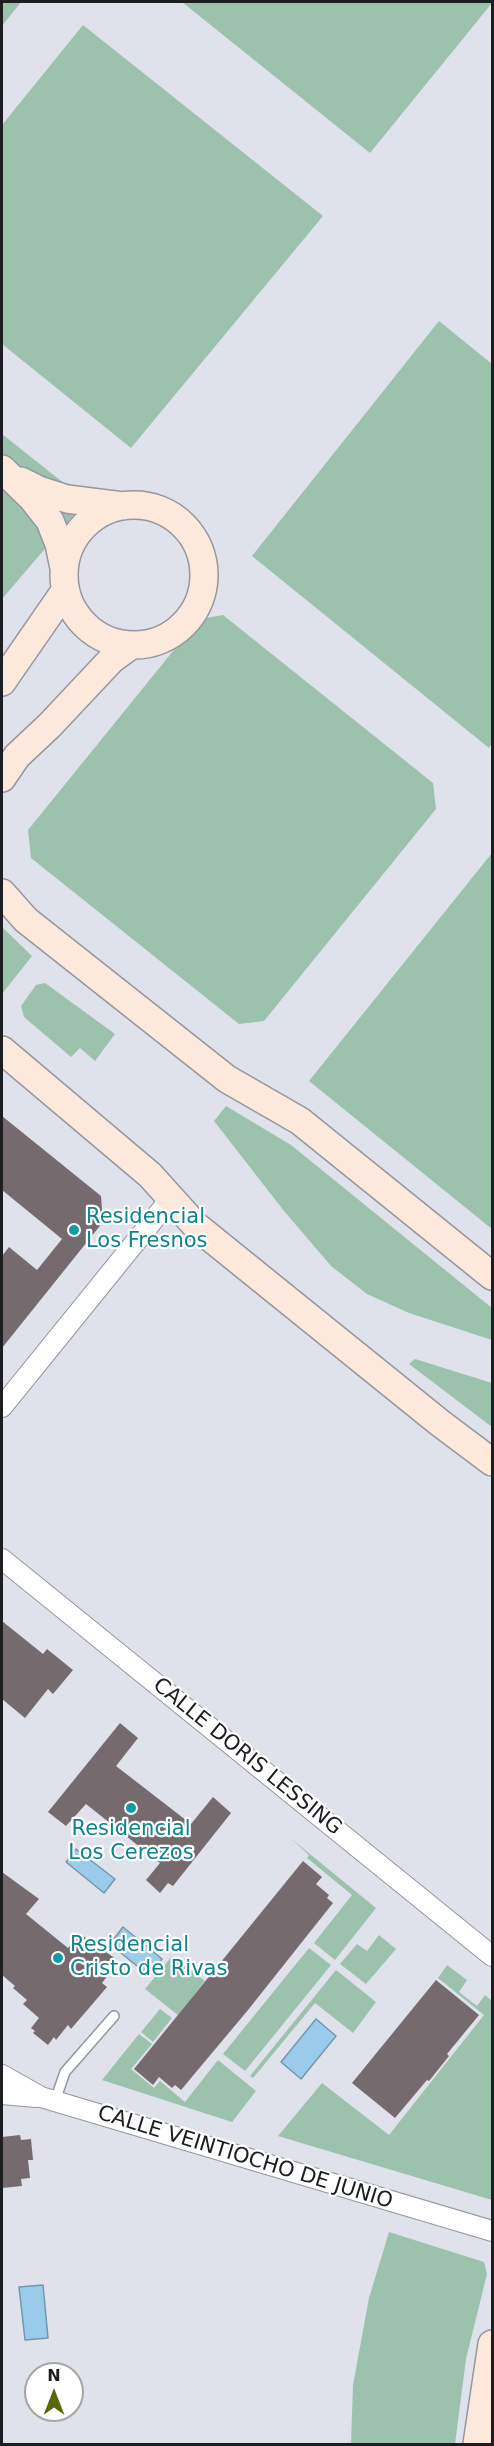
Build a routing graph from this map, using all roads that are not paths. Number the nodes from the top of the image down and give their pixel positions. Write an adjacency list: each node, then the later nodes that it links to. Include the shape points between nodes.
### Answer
1 (5, 472): 2 (street, via 67,499); 3 (street, via 50,521 59,544)
2 (124, 506): 3 (street, via 102,514 82,528 70,546); 4 (street, via 148,507 170,516 188,531 200,551 204,575 201,598 174,632 154,642)
3 (64, 580): 4 (street, via 74,612 88,629 107,641); 5 (street)
4 (130, 646): 6 (street, via 112,659 17,756)
5 (2, 682)
6 (2, 778)
7 (2, 893): 10 (street, via 26,920 227,1079 300,1121)
8 (2, 1050): 9 (street, via 150,1174)
9 (170, 1196): 11 (street); 12 (street, via 196,1226)
10 (492, 1276)
11 (2, 1407)
12 (492, 1462)
13 (2, 1559): 14 (street, CALLE DORIS LESSING)
14 (492, 1956)
15 (114, 2016): 18 (lane, via 65,2072)
16 (2, 2075): 18 (street, CALLE VEINTIOCHO DE JUNIO)
17 (2, 2094): 18 (street)
18 (48, 2099): 19 (street, CALLE VEINTIOCHO DE JUNIO)
19 (492, 2231)
20 (492, 2344): 21 (street)
21 (477, 2445)

